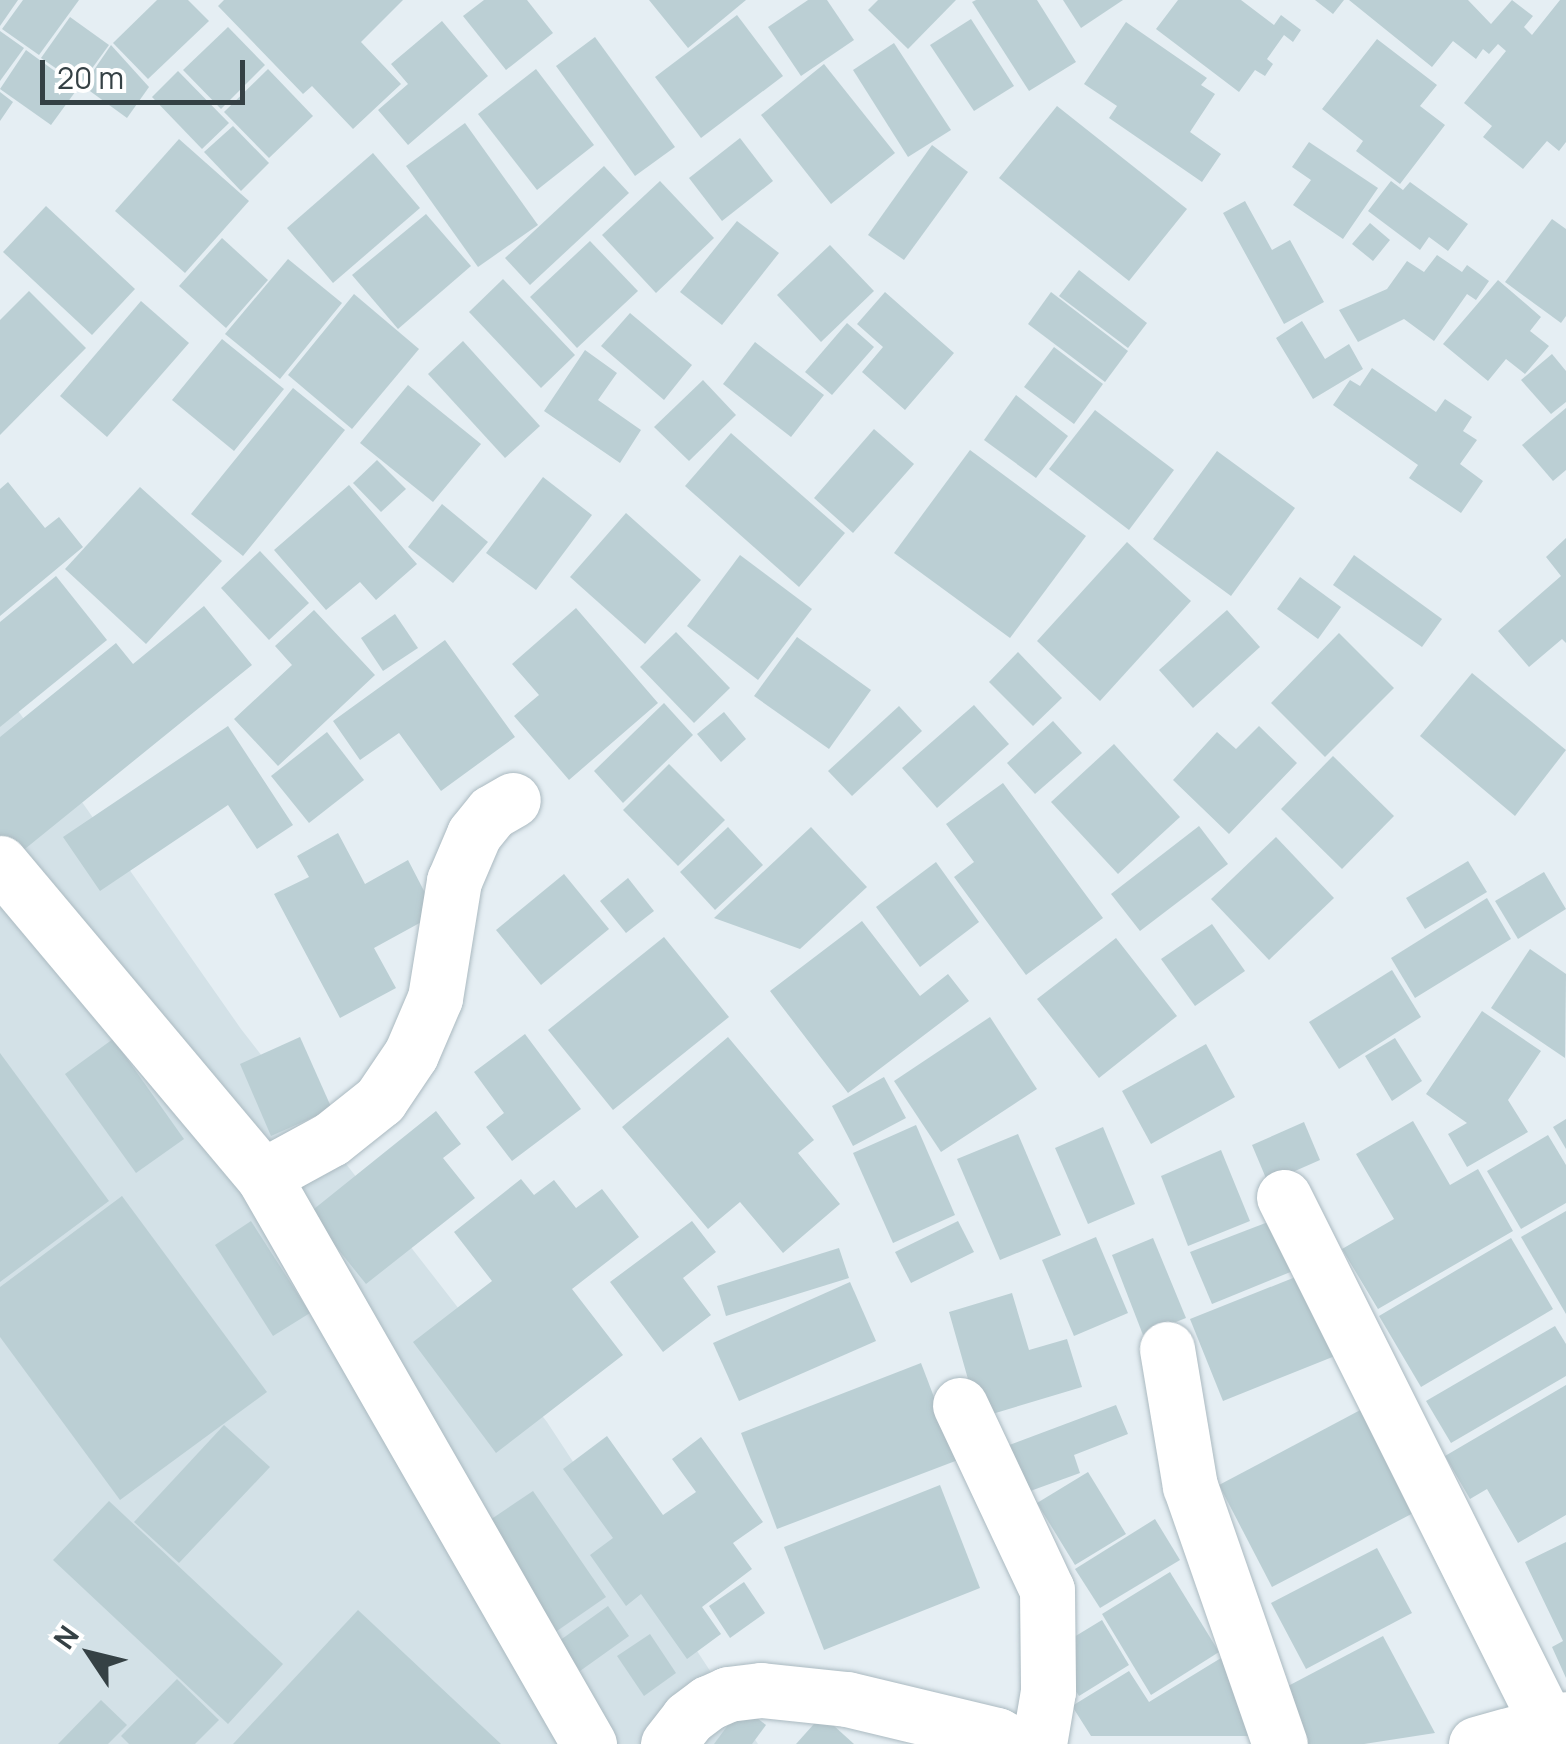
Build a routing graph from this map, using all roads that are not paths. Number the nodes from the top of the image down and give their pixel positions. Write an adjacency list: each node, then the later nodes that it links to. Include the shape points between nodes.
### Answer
1 (514, 800): 3 (street, via 492,812 474,834 454,881 435,998 411,1054 380,1100 331,1138)
2 (0, 863): 3 (street)
3 (263, 1176): 8 (street)
4 (1284, 1198): 7 (street)
5 (1167, 1349): 12 (street, via 1190,1486)
6 (960, 1404): 11 (street, via 1046,1590 1048,1691)
7 (1557, 1722): 13 (street)
8 (589, 1744)
9 (668, 1744): 10 (street, via 708,1703 760,1690 847,1699 997,1734)
10 (1013, 1744)
11 (1038, 1744)
12 (1280, 1744)
13 (1476, 1744)

